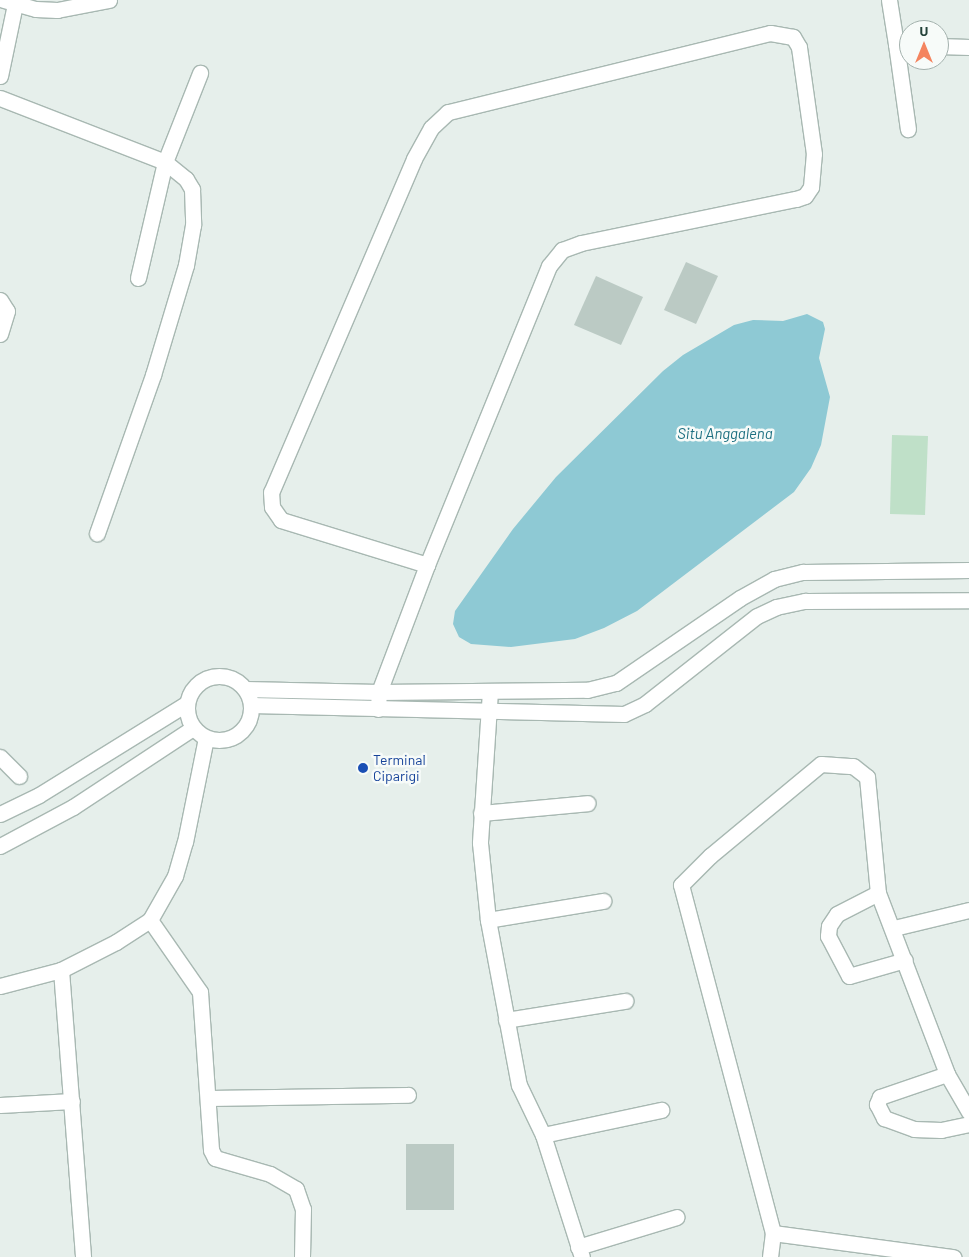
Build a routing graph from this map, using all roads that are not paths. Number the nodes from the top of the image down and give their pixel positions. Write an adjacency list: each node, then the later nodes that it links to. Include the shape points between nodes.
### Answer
1 (109, 0): 3 (street, via 57,10)
2 (889, 0): 4 (street)
3 (10, 2): 9 (street)
4 (899, 35)
5 (949, 46): 6 (street)
6 (969, 47)
7 (904, 70): 11 (street)
8 (200, 73): 12 (street)
9 (0, 76)
10 (0, 98): 12 (street)
11 (908, 129)
12 (165, 162): 13 (street); 16 (street, via 186,179 192,189 194,199 188,256 153,375)
13 (138, 278)
14 (0, 300): 15 (street, via 7,311)
15 (0, 334)
16 (97, 533)
17 (427, 565): 17 (street, via 549,266 562,250 581,243 805,196 814,170 814,154 799,47 793,37 770,33 448,112 431,128 414,159 271,492 272,507 281,520); 22 (street)
18 (968, 568): 19 (street); 23 (street, via 803,572 784,576 740,598 616,683 587,690)
19 (969, 585)
20 (969, 600): 27 (street, via 805,601 757,616 645,704 624,714)
21 (245, 688): 22 (street); 24 (street, via 232,678 209,676 193,687); 25 (street)
22 (379, 692): 23 (street); 26 (street)
23 (490, 692): 27 (street)
24 (186, 704): 28 (street); 34 (street, via 39,795)
25 (251, 705): 26 (street); 29 (street, via 250,719 237,735 219,741)
26 (378, 709): 27 (street)
27 (488, 713): 33 (street)
28 (192, 728): 29 (street); 35 (street, via 73,807)
29 (206, 738): 39 (street, via 175,876)
30 (0, 757): 31 (street)
31 (19, 776)
32 (588, 803): 33 (street)
33 (481, 813): 40 (street, via 480,843)
34 (0, 814)
35 (0, 846)
36 (878, 893): 41 (street); 42 (street, via 837,914 829,926 828,936 849,976); 57 (street, via 867,777 853,766 837,763 821,764 710,856 681,886)
37 (603, 901): 40 (street)
38 (969, 910): 41 (street)
39 (150, 920): 43 (street, via 116,942); 49 (street, via 200,992)
40 (488, 920): 46 (street)
41 (894, 928): 42 (street)
42 (905, 960): 47 (street)
43 (61, 970): 44 (street); 50 (street)
44 (0, 986)
45 (625, 1001): 46 (street)
46 (506, 1020): 55 (street, via 519,1085)
47 (947, 1074): 53 (street); 54 (street, via 880,1097 877,1104 884,1118 914,1129 941,1130)
48 (408, 1095): 49 (street)
49 (209, 1098): 60 (street, via 210,1150 215,1158 270,1174 296,1189 303,1209)
50 (72, 1101): 51 (street); 59 (street)
51 (0, 1105)
52 (661, 1110): 55 (street)
53 (969, 1112)
54 (969, 1124)
55 (543, 1135): 58 (street)
56 (677, 1216): 58 (street)
57 (773, 1233): 61 (street); 62 (street)
58 (580, 1252)
59 (83, 1257)
60 (302, 1257)
61 (770, 1257)
62 (953, 1257)

